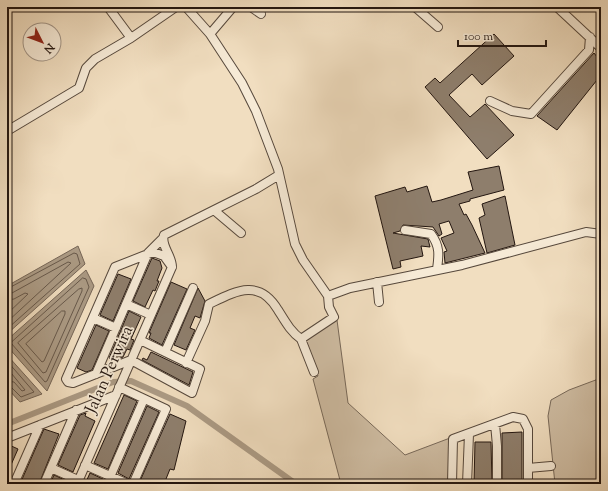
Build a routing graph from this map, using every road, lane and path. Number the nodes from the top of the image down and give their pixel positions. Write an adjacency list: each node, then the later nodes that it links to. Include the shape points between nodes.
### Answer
1 (108, 7): 13 (street)
2 (176, 7): 13 (street)
3 (186, 7): 12 (street)
4 (223, 7): 10 (street)
5 (233, 7): 10 (street)
6 (251, 7): 9 (street)
7 (415, 7): 11 (street)
8 (557, 7): 14 (street)
9 (261, 14)
10 (226, 16): 12 (street)
11 (438, 27)
12 (210, 34): 17 (street, via 242,83 256,111)
13 (131, 38): 16 (street, via 95,59 86,68 79,88)
14 (597, 41): 15 (street, via 531,114 512,111)
15 (490, 101)
16 (7, 131)
17 (279, 175): 18 (street); 28 (street, via 295,244)
18 (215, 211): 20 (street); 22 (street, via 166,233)
19 (405, 230): 25 (street, via 431,234 436,240 439,253)
20 (240, 233)
21 (601, 234): 25 (street, via 586,232 462,265)
22 (162, 239): 23 (street); 24 (street, via 172,260)
23 (148, 253): 24 (street, via 164,256); 30 (street); 32 (street, via 116,267)
24 (172, 267): 31 (street, Jalan Perwira)
25 (437, 269): 26 (street)
26 (377, 282): 28 (street); 29 (street)
27 (193, 288): 36 (street)
28 (328, 296): 34 (street, via 329,307 334,317)
29 (378, 302)
30 (126, 304): 31 (street); 33 (street)
31 (151, 315): 35 (street, Jalan Perwira)
32 (93, 318): 33 (street); 40 (street, via 66,379 73,383)
33 (116, 328): 40 (street)
34 (301, 339): 38 (street, via 293,333 273,301 255,289 237,291 209,304 205,321); 39 (street)
35 (140, 340): 36 (street); 37 (street, Jalan Perwira)
36 (165, 352): 38 (street)
37 (131, 360): 38 (street, via 192,393 200,369); 40 (street); 41 (street, Jalan Perwira)
38 (186, 362)
39 (314, 372)
40 (96, 374)
41 (117, 391): 42 (street); 43 (street); 48 (street, Jalan Perwira)
42 (144, 399): 52 (street); 56 (street, via 166,409)
43 (76, 410): 45 (street); 50 (street)
44 (495, 424): 46 (street); 51 (street, via 513,417 523,419 528,429); 59 (street)
45 (40, 425): 47 (street); 54 (street)
46 (469, 434): 57 (street, via 453,439); 58 (street)
47 (7, 438)
48 (85, 465): 52 (street); 53 (street, Jalan Perwira)
49 (551, 466): 51 (street)
50 (51, 468): 53 (street); 55 (street)
51 (528, 468): 60 (street)
52 (109, 480): 56 (street)
53 (77, 482)
54 (14, 484)
55 (44, 484)
56 (132, 484)
57 (452, 484)
58 (467, 484)
59 (497, 484)
60 (528, 484)

